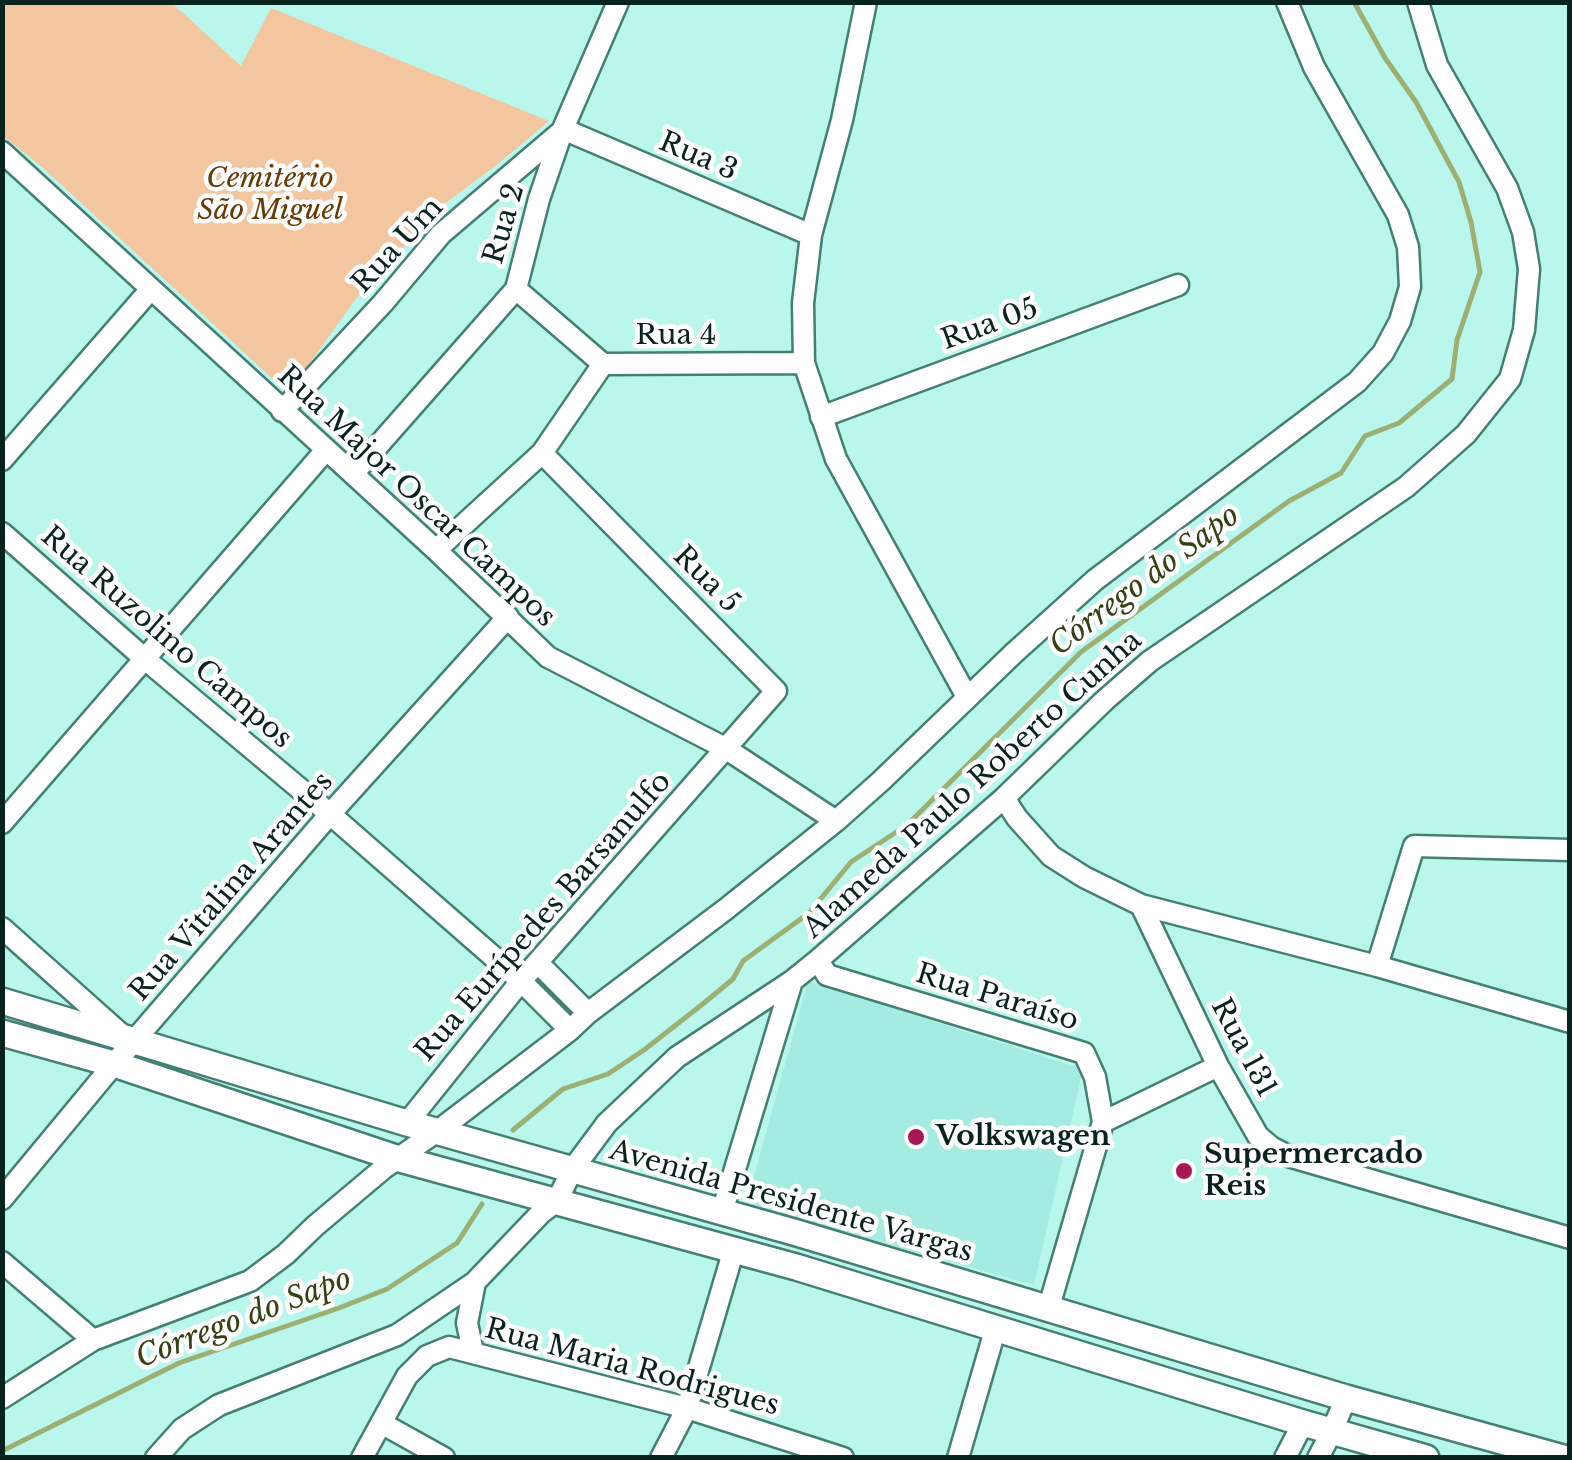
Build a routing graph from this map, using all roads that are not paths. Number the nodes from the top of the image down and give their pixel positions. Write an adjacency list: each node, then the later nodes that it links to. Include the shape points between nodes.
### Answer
1 (618, 2): 5 (street, Rua 2)
2 (866, 2): 7 (street)
3 (1287, 2): 23 (street, via 1314,68 1398,215 1410,288 1400,321 1357,382 1095,580)
4 (1418, 2): 25 (street, Alameda Paulo Roberto Cunha, via 1436,64 1506,188 1523,232 1529,269 1524,330 1510,378 1466,434 1406,487 1150,660)
5 (563, 130): 7 (street, Rua 3); 10 (street, Rua 2); 13 (street, Rua Um, via 441,234)
6 (2, 152): 9 (street, Rua Major Oscar Campos)
7 (811, 235): 11 (street)
8 (1178, 285): 14 (street, Rua 05)
9 (152, 289): 13 (street, Rua Major Oscar Campos); 17 (street)
10 (516, 289): 12 (street, Rua 4); 18 (street, Rua 2)
11 (804, 363): 12 (street, Rua 4); 14 (street)
12 (603, 364): 16 (street)
13 (282, 411): 15 (street, Rua Major Oscar Campos)
14 (821, 417): 23 (street, via 836,459)
15 (326, 450): 18 (street, Rua Major Oscar Campos); 22 (street)
16 (542, 453): 20 (street); 24 (street, Rua 5, via 776,691)
17 (2, 460)
18 (354, 474): 20 (street, Rua Major Oscar Campos)
19 (2, 534): 22 (street, Rua Ruzolino Campos)
20 (436, 550): 21 (street, Rua Major Oscar Campos)
21 (508, 617): 24 (street, Rua Major Oscar Campos, via 548,656); 26 (street, Rua Vitalina Arantes)
22 (145, 659): 26 (street, Rua Ruzolino Campos); 28 (street)
23 (967, 697): 27 (street)
24 (725, 748): 27 (street, Rua Major Oscar Campos); 33 (street, Rua Eurípedes Barsanulfo)
25 (1004, 798): 30 (street, via 1051,856); 32 (street, Alameda Paulo Roberto Cunha)
26 (330, 814): 36 (street, Rua Ruzolino Campos); 42 (street, Rua Vitalina Arantes)
27 (836, 821): 38 (street)
28 (2, 824)
29 (1570, 850): 34 (street, via 1414,846)
30 (1141, 905): 34 (street); 44 (street, Rua 131)
31 (2, 928): 42 (street)
32 (818, 960): 35 (street, Alameda Paulo Roberto Cunha); 45 (street, Rua Paraíso, via 826,975 1084,1052 1096,1077)
33 (538, 963): 36 (street, Rua Eurípedes Barsanulfo); 38 (street)
34 (1376, 966): 39 (street)
35 (792, 981): 49 (street, Alameda Paulo Roberto Cunha, via 677,1058 606,1122); 52 (street)
36 (521, 982): 40 (street, Rua Ruzolino Campos); 46 (street, Rua Eurípedes Barsanulfo)
37 (2, 1001): 42 (main road, Avenida Presidente Vargas)
38 (588, 1013): 40 (street)
39 (1570, 1022)
40 (570, 1030): 47 (street)
41 (2, 1033): 43 (main road)
42 (130, 1038): 43 (street, Rua Vitalina Arantes); 46 (main road, Avenida Presidente Vargas)
43 (114, 1064): 48 (main road); 50 (street, Rua Vitalina Arantes)
44 (1218, 1066): 45 (street); 53 (street, Rua 131, via 1258,1136 1288,1156)
45 (1102, 1122): 57 (street, Rua Paraíso)
46 (408, 1123): 47 (main road, Avenida Presidente Vargas)
47 (439, 1130): 48 (street); 49 (main road, Avenida Presidente Vargas)
48 (396, 1158): 51 (main road); 59 (street, via 250,1282)
49 (572, 1170): 51 (street, Alameda Paulo Roberto Cunha); 52 (main road, Avenida Presidente Vargas)
50 (2, 1198)
51 (557, 1201): 54 (main road); 56 (street, Alameda Paulo Roberto Cunha)
52 (722, 1212): 57 (main road, Avenida Presidente Vargas)
53 (1570, 1238)
54 (734, 1249): 58 (main road); 63 (street)
55 (2, 1262): 59 (street)
56 (475, 1282): 60 (street, via 467,1324); 67 (street, Alameda Paulo Roberto Cunha, via 397,1336 219,1404 182,1429)
57 (1048, 1310): 62 (main road, Avenida Presidente Vargas)
58 (996, 1327): 65 (main road); 72 (street)
59 (94, 1340): 61 (street)
60 (473, 1352): 63 (street, Rua Maria Rodrigues); 64 (street, Rua Maria Rodrigues, via 449,1346 427,1356)
61 (2, 1398)
62 (1346, 1398): 66 (street); 76 (main road, Avenida Presidente Vargas)
63 (687, 1408): 70 (street); 71 (street, Rua Maria Rodrigues)
64 (381, 1422): 68 (street, Rua Maria Rodrigues); 69 (street)
65 (1304, 1423): 66 (main road); 73 (street)
66 (1332, 1432): 74 (street); 75 (main road)
67 (156, 1458)
68 (362, 1458)
69 (444, 1458)
70 (661, 1458)
71 (843, 1458)
72 (958, 1458)
73 (1285, 1458)
74 (1318, 1458)
75 (1426, 1458)
76 (1563, 1458)

